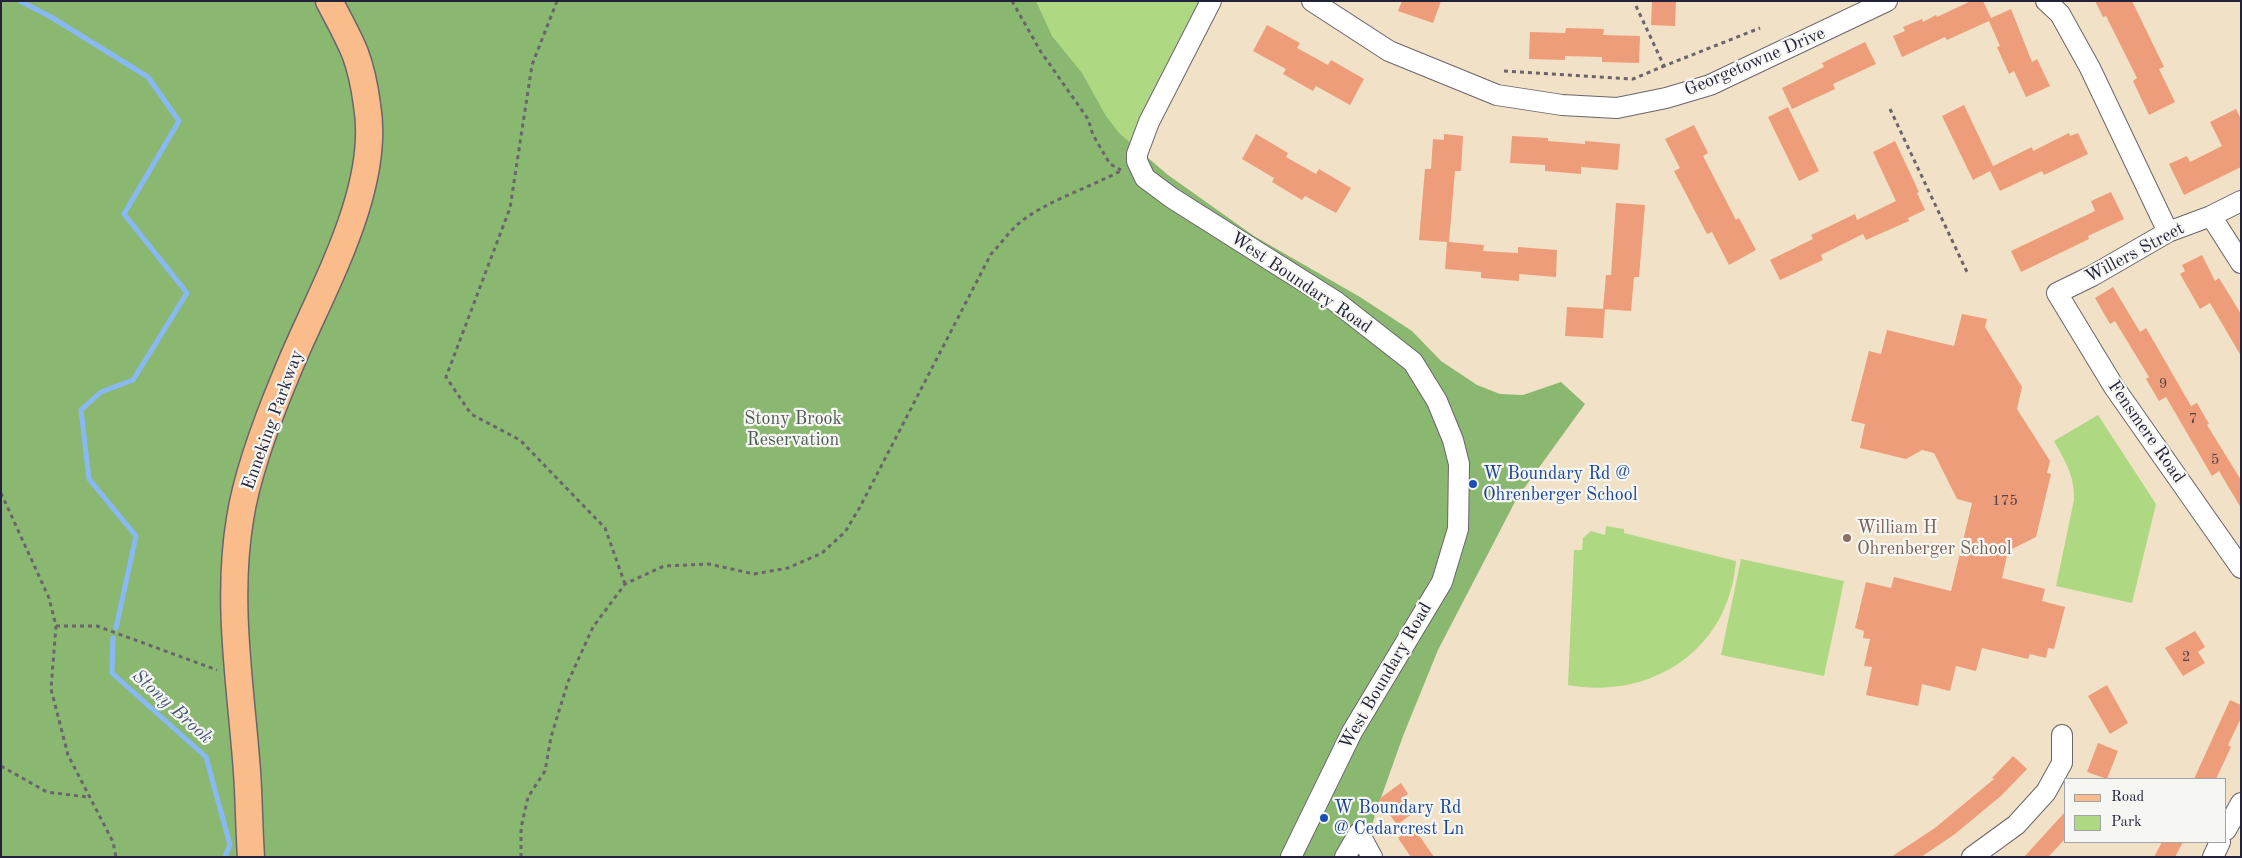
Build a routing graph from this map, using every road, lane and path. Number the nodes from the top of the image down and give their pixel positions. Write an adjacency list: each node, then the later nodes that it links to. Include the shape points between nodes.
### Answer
1 (330, 1): 24 (main road, Enneking Parkway, via 355,54 368,107 369,146 361,193 336,263 286,375 253,468 242,510 235,578)
2 (558, 1): 22 (path, via 532,65 510,208 446,377 471,414 520,440 604,528)
3 (1012, 1): 13 (path, via 1041,52 1088,119 1093,135 1110,164)
4 (1211, 1): 13 (street)
5 (1312, 1): 6 (street, Georgetowne Drive, via 1389,51 1497,95 1562,105 1617,108 1710,85)
6 (1887, 1)
7 (2046, 1): 16 (street, via 2060,14 2090,68)
8 (1636, 6): 10 (path)
9 (1760, 28): 10 (path)
10 (1664, 66): 11 (path, via 1633,79)
11 (1504, 71)
12 (1890, 109): 18 (path)
13 (1129, 166): 22 (path, via 1017,225 991,254 860,508 845,532 822,553 788,568 754,574 709,564 664,566); 34 (street, West Boundary Road, via 1172,198 1334,301 1413,362 1438,400 1459,464 1458,529 1442,582 1352,732)
14 (2241, 201): 15 (street, Willers Street)
15 (2211, 216): 16 (street, Willers Street); 17 (street)
16 (2168, 232): 19 (street, Willers Street)
17 (2241, 263)
18 (1967, 272)
19 (2057, 293): 21 (street, Fensmere Road, via 2114,387)
20 (1, 493): 23 (path, via 49,598)
21 (2241, 568)
22 (625, 584): 33 (path, via 592,627 568,682 551,737 545,771 528,797 521,828)
23 (56, 626): 24 (path, via 97,626); 27 (path, via 51,689 68,755)
24 (237, 678): 32 (main road, Enneking Parkway, via 247,772)
25 (2062, 735): 37 (street, via 2062,763 2046,792 2016,825)
26 (1, 766): 27 (path, via 47,792)
27 (88, 797): 31 (path, via 113,842)
28 (2241, 803): 29 (street)
29 (2227, 828)
30 (2220, 843): 38 (street)
31 (116, 857)
32 (250, 857)
33 (522, 857)
34 (1291, 857)
35 (1345, 857): 36 (street, via 1359,833)
36 (1372, 857)
37 (1972, 857)
38 (2213, 857)

